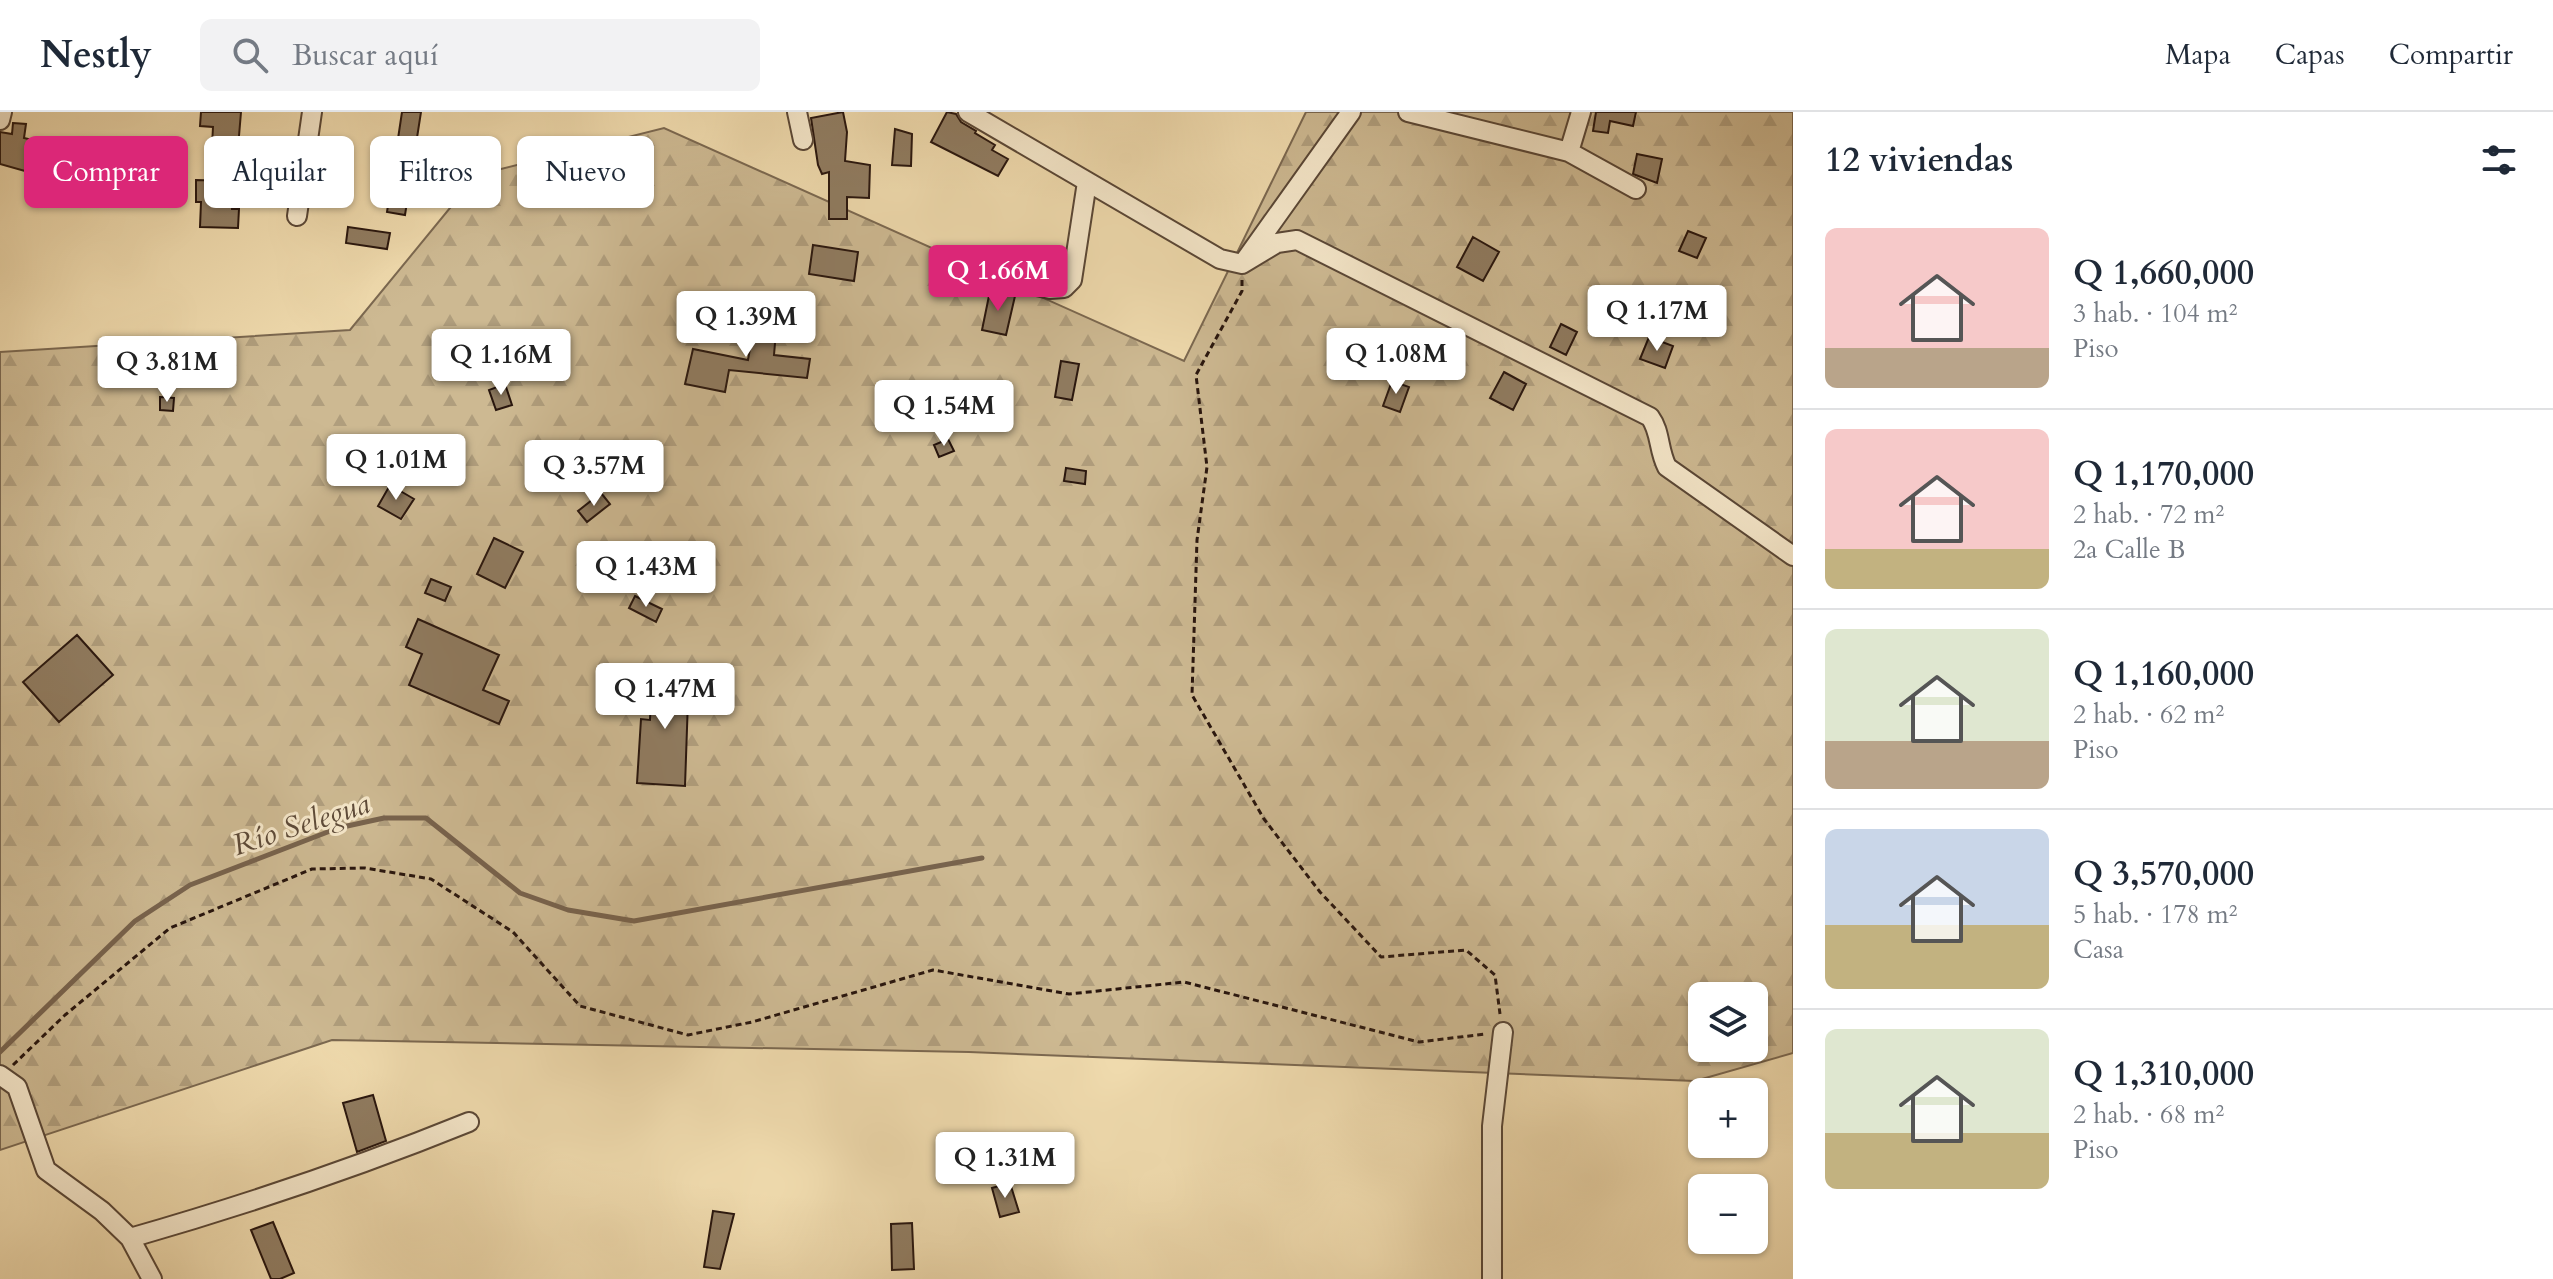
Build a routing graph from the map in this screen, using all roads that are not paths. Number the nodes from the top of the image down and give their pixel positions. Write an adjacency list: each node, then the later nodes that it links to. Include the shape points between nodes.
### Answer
1 (2, 112): 8 (street)
2 (312, 112): 13 (street)
3 (797, 112): 9 (street)
4 (968, 112): 11 (street)
5 (1351, 112): 15 (street)
6 (1408, 112): 10 (street)
7 (1581, 112): 10 (street)
8 (0, 120)
9 (803, 140)
10 (1569, 152): 12 (street)
11 (1087, 182): 14 (street, via 1072,280 1064,288); 15 (street, via 1220,259)
12 (1636, 189)
13 (297, 216)
14 (941, 264)
15 (1242, 264): 16 (street, via 1277,243 1297,240 1650,417 1658,428 1667,467)
16 (1793, 556)
17 (1503, 1032): 22 (street, via 1492,1126)
18 (1, 1074): 20 (street, via 17,1087 46,1170)
19 (469, 1122): 20 (street, via 373,1161)
20 (130, 1238): 21 (street)
21 (152, 1279)
22 (1492, 1279)

